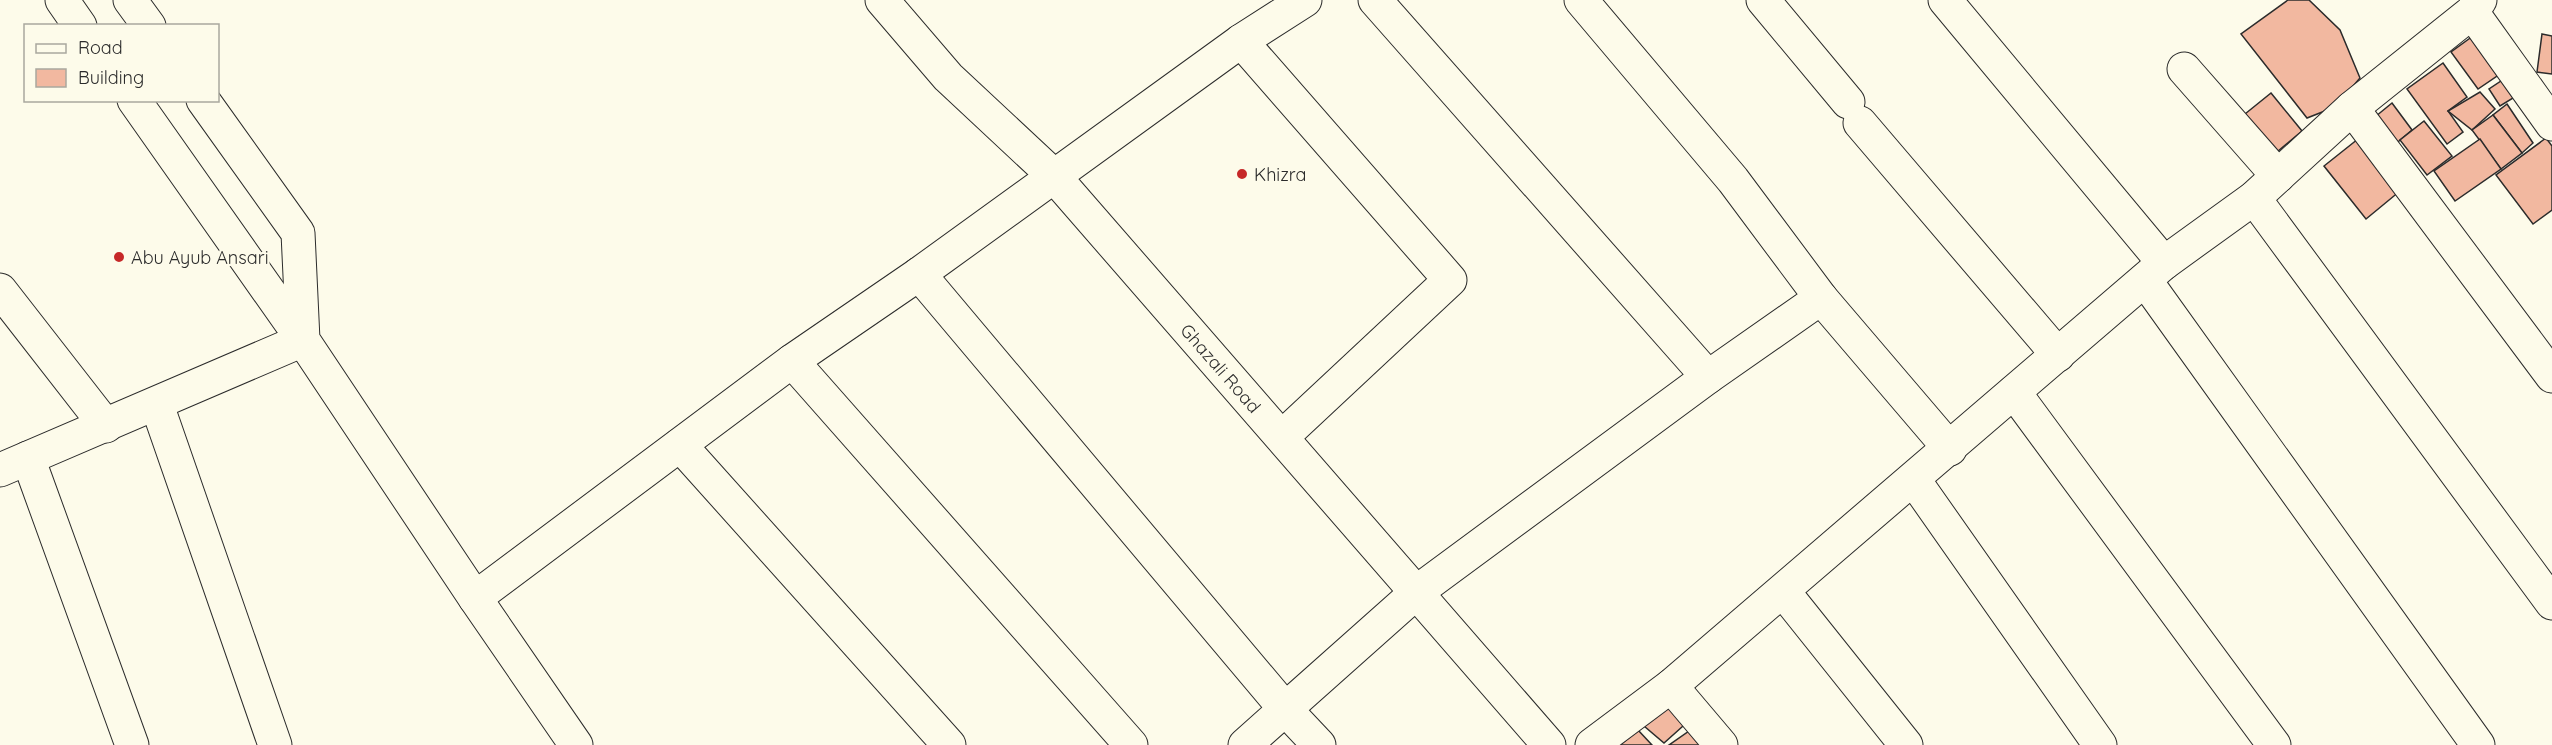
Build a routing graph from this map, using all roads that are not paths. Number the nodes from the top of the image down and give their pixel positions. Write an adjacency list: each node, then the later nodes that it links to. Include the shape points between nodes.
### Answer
1 (62, 0): 10 (street)
2 (130, 0): 11 (street)
3 (882, 0): 18 (street, Ghazali Road, via 948,76)
4 (1305, 0): 12 (street)
5 (1375, 0): 29 (street)
6 (1581, 0): 24 (street, via 1733,180)
7 (1763, 0): 26 (street)
8 (1945, 0): 21 (street)
9 (2477, 11): 16 (street); 17 (street)
10 (79, 24)
11 (147, 24)
12 (1241, 41): 18 (street); 33 (street, via 1450,280)
13 (2184, 69): 19 (street)
14 (135, 102): 25 (street)
15 (204, 102): 25 (street, via 298,233)
16 (2352, 108): 19 (street); 28 (street)
17 (2552, 124)
18 (1053, 175): 22 (street); 33 (street, Ghazali Road)
19 (2278, 176): 20 (street)
20 (2254, 198): 21 (street); 41 (street)
21 (2155, 272): 26 (street); 57 (street)
22 (919, 274): 27 (street); 43 (street)
23 (0, 290): 32 (street)
24 (1821, 298): 29 (street); 35 (street)
25 (303, 340): 31 (street); 40 (street)
26 (2058, 355): 30 (street)
27 (792, 361): 34 (street); 48 (street)
28 (2552, 376)
29 (1708, 377): 38 (street)
30 (2014, 392): 35 (street); 56 (street)
31 (157, 405): 32 (street); 45 (street)
32 (106, 426): 36 (street)
33 (1282, 437): 38 (street, Ghazali Road)
34 (680, 445): 40 (street); 47 (street)
35 (1950, 449): 37 (street)
36 (14, 464): 44 (street)
37 (1914, 480): 39 (street); 55 (street)
38 (1418, 591): 43 (street); 51 (street, Ghazali Road)
39 (1783, 591): 42 (street); 54 (street)
40 (474, 598): 46 (street)
41 (2552, 603)
42 (1671, 686): 52 (street); 53 (street)
43 (1286, 710): 49 (street); 50 (street)
44 (132, 745)
45 (275, 745)
46 (576, 745)
47 (949, 745)
48 (1131, 745)
49 (1245, 745)
50 (1319, 745)
51 (1549, 745)
52 (1592, 745)
53 (1721, 745)
54 (1906, 745)
55 (2100, 745)
56 (2274, 745)
57 (2478, 745)

